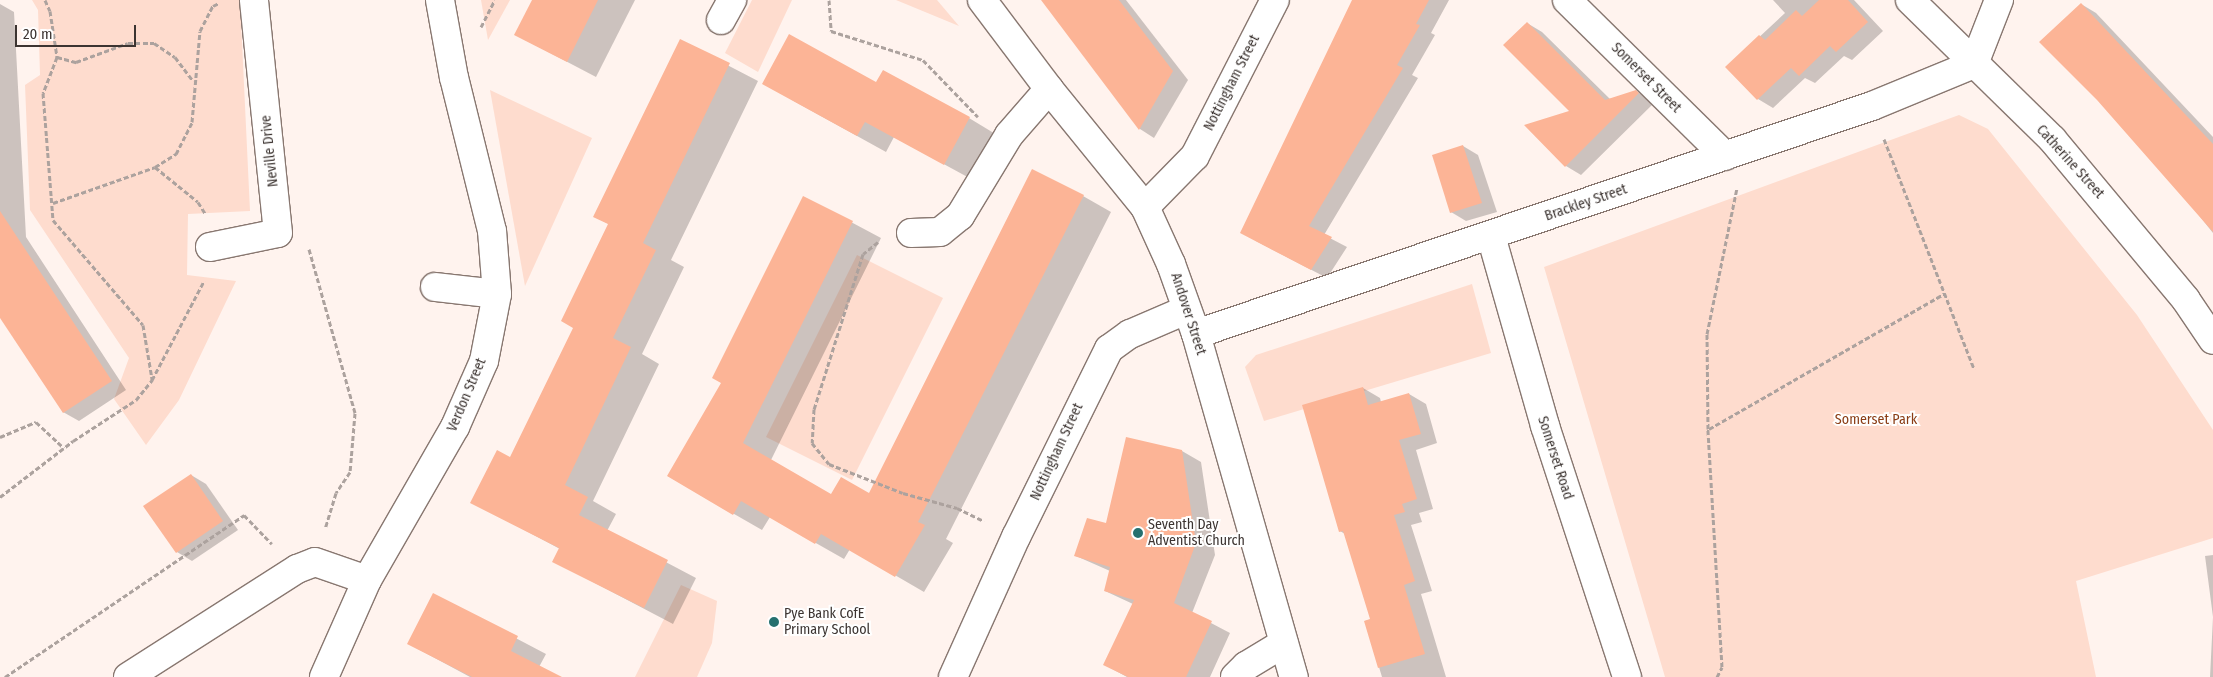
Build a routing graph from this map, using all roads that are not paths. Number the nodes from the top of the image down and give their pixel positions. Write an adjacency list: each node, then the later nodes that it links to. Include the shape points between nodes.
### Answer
1 (254, 0): 14 (street, Neville Drive, via 278,233)
2 (440, 0): 16 (street, Verdon Street, via 454,78 492,231)
3 (982, 0): 9 (street, Andover Street)
4 (1275, 0): 11 (street, Nottingham Street, via 1194,156)
5 (1567, 0): 10 (street, Somerset Street)
6 (1910, 0): 8 (street, Catherine Street)
7 (1999, 0): 8 (street)
8 (1974, 64): 10 (street, Brackley Street, via 1872,106); 18 (street, Catherine Street, via 2052,139 2186,300)
9 (1049, 89): 11 (street, Andover Street); 12 (street, via 1004,143 960,216 940,232)
10 (1726, 156): 13 (street, Brackley Street)
11 (1145, 207): 17 (street, Andover Street, via 1171,264)
12 (910, 233)
13 (1491, 236): 17 (street, Brackley Street); 26 (street, Somerset Road, via 1545,426)
14 (210, 247)
15 (435, 287): 16 (street)
16 (497, 294): 19 (street, Verdon Street, via 484,360 455,427)
17 (1191, 322): 20 (street, Andover Street); 23 (street, Nottingham Street, via 1130,334 1109,349 1016,537)
18 (2213, 340)
19 (367, 580): 21 (street, via 315,562 297,569); 22 (street, Verdon Street)
20 (1284, 643): 24 (street, via 1246,666); 25 (street, Andover Street)
21 (128, 677)
22 (324, 677)
23 (953, 677)
24 (1235, 677)
25 (1294, 677)
26 (1627, 677)

